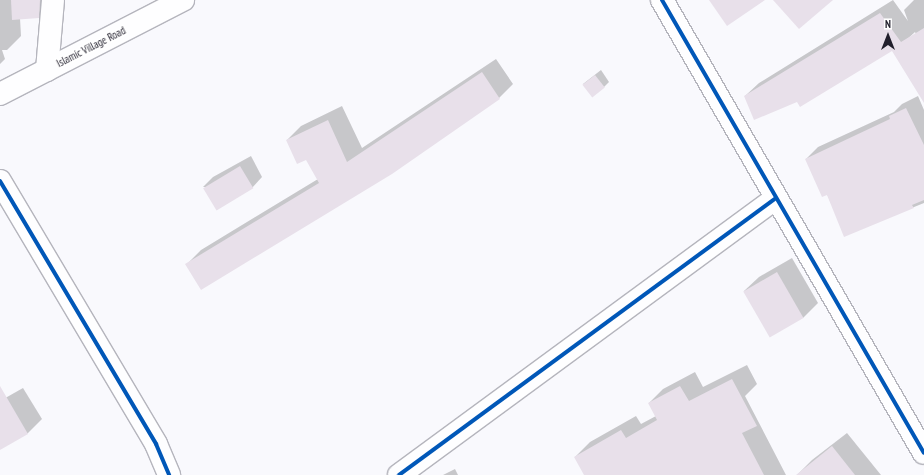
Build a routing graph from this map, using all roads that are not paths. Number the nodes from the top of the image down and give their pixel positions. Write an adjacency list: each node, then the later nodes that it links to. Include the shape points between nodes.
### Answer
1 (53, 0): 4 (street)
2 (183, 0): 4 (street, Islamic Village Road)
3 (662, 0): 7 (street)
4 (47, 70): 5 (street, Islamic Village Road)
5 (0, 94)
6 (0, 181): 9 (street, via 156,444)
7 (775, 199): 8 (street); 10 (street)
8 (924, 453)
9 (169, 475)
10 (399, 475)

